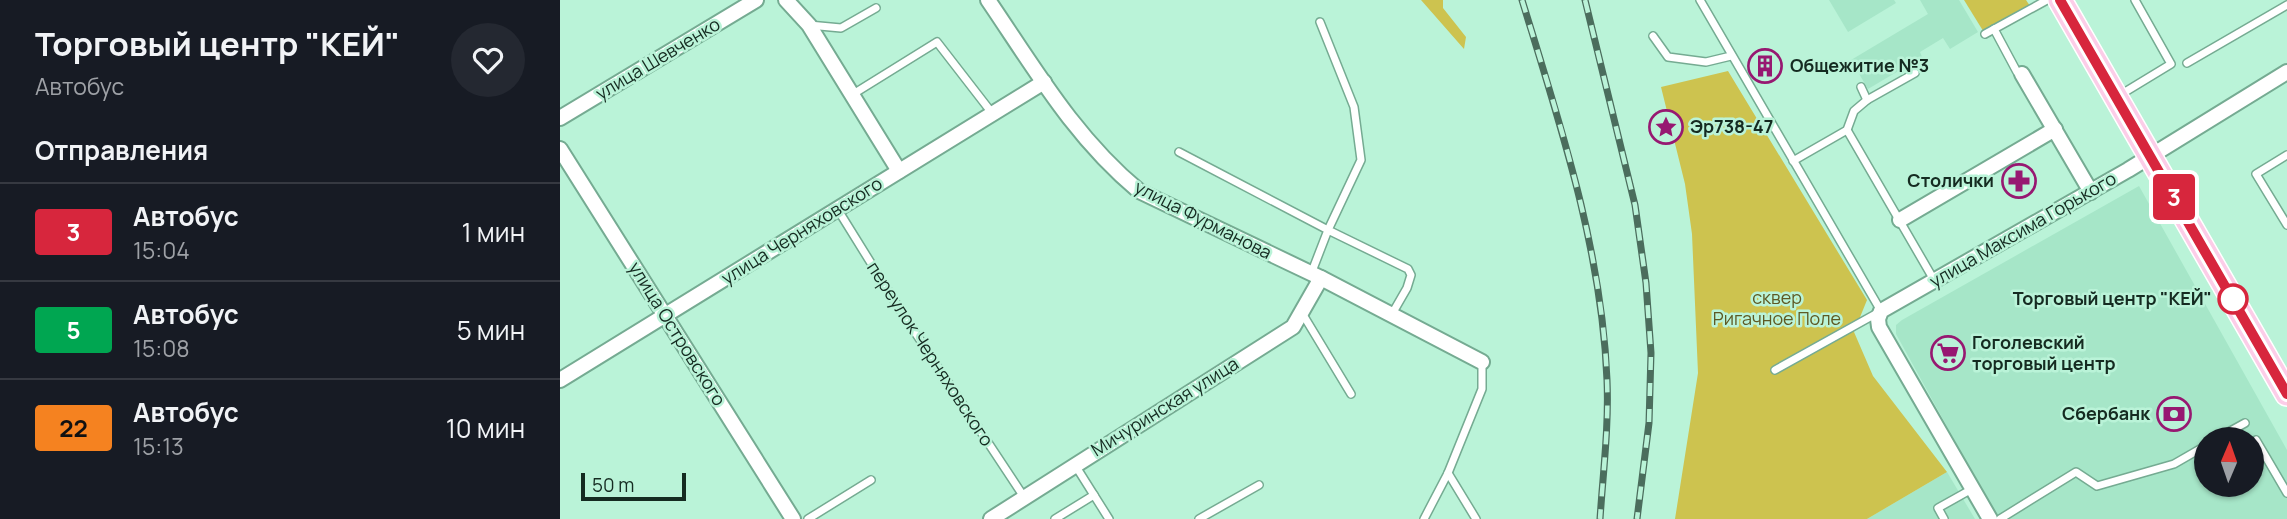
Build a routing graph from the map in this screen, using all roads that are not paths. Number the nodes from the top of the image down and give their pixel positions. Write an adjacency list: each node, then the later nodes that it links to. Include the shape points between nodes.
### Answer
1 (756, 0): 26 (street, улица Шевченко)
2 (786, 0): 11 (street)
3 (988, 0): 20 (street, улица Фурманова)
4 (1700, 0): 15 (lane)
5 (2047, 0): 12 (lane)
6 (2060, 0): 23 (main road)
7 (2135, 0): 23 (lane, via 2171,64)
8 (2287, 5): 16 (lane)
9 (876, 8): 11 (lane, via 841,28)
10 (1320, 22): 39 (lane, via 1354,107 1361,160)
11 (809, 25): 22 (street)
12 (1994, 30): 13 (lane); 19 (lane)
13 (1985, 34)
14 (1653, 36): 15 (lane, via 1668,57 1706,62)
15 (1731, 56): 33 (lane)
16 (2187, 63)
17 (2287, 72): 32 (street, улица Максима Горького)
18 (1915, 73): 24 (lane)
19 (2020, 73): 27 (street)
20 (1044, 82): 25 (street, улица Черняховского); 40 (street, улица Фурманова, via 1074,127 1139,191)
21 (1861, 87): 24 (lane)
22 (850, 96): 25 (lane, via 937,42); 34 (street)
23 (2116, 97): 32 (main road)
24 (1867, 100): 28 (lane, via 1854,111)
25 (992, 113): 34 (street, улица Черняховского)
26 (560, 118)
27 (2054, 129): 35 (street); 37 (street)
28 (1847, 130): 33 (lane); 37 (lane)
29 (560, 149): 44 (street, улица Островского)
30 (1178, 152): 39 (lane)
31 (2287, 155): 38 (lane, via 2256,174)
32 (2151, 156): 35 (street, улица Максима Горького); 50 (main road)
33 (1793, 161): 42 (lane)
34 (899, 171): 36 (street, улица Черняховского)
35 (2091, 192): 41 (street, улица Максима Горького)
36 (838, 210): 44 (street, улица Черняховского); 62 (lane, переулок Черняховского)
37 (1900, 220): 41 (lane)
38 (2287, 225)
39 (1328, 230): 40 (lane); 45 (lane, via 1408,269 1408,288)
40 (1316, 276): 43 (street, Мичуринская улица); 45 (street, улица Фурманова)
41 (1935, 280): 42 (street, улица Максима Горького)
42 (1881, 311): 47 (lane); 59 (street, via 1879,327)
43 (1302, 313): 49 (lane); 55 (street, Мичуринская улица, via 1293,327)
44 (665, 315): 48 (street, улица Черняховского); 63 (street, улица Островского)
45 (1392, 315): 46 (street, улица Фурманова)
46 (1482, 362): 56 (lane, via 1482,389)
47 (1775, 370)
48 (560, 380)
49 (1351, 394)
50 (2287, 394)
51 (2245, 423): 52 (lane)
52 (2238, 427)
53 (2194, 452): 73 (lane, via 2174,464 2097,486 2076,472)
54 (2264, 454): 60 (lane)
55 (1075, 464): 61 (lane); 62 (street, Мичуринская улица)
56 (1448, 473): 69 (lane); 70 (lane)
57 (871, 481): 64 (lane)
58 (1259, 485): 68 (lane)
59 (1972, 488): 71 (lane, via 1938,508); 72 (street)
60 (2287, 493)
61 (1094, 495): 66 (lane); 67 (lane)
62 (1024, 498): 65 (street, Мичуринская улица)
63 (793, 519)
64 (808, 519)
65 (992, 519)
66 (1055, 519)
67 (1109, 519)
68 (1199, 519)
69 (1424, 519)
70 (1476, 519)
71 (1944, 519)
72 (1990, 519)
73 (2000, 519)

